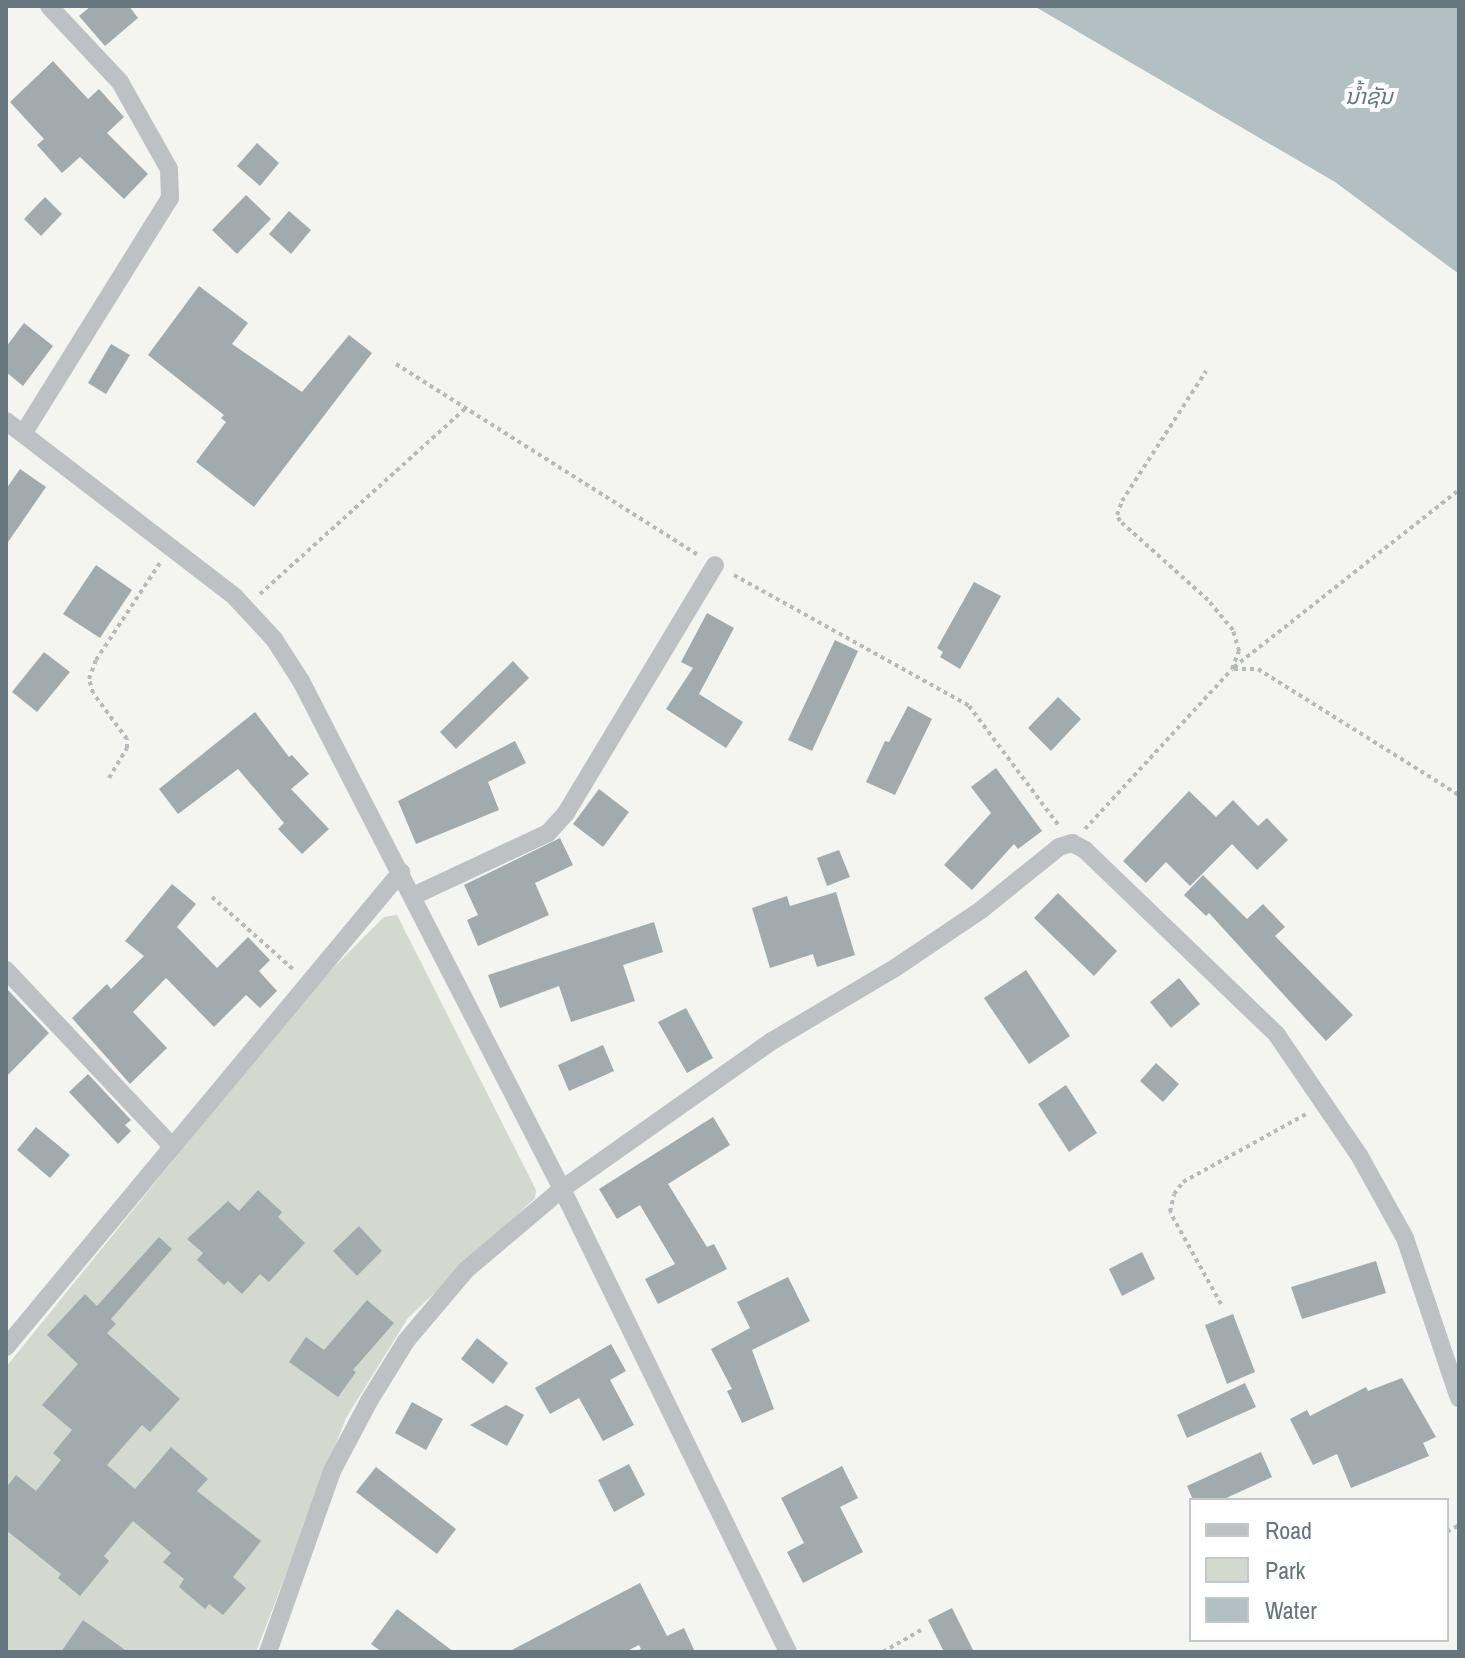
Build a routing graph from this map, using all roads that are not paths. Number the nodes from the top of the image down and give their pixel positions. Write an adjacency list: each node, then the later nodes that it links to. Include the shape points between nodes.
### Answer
1 (49, 6): 3 (street, via 120,82 169,169 170,198)
2 (6, 421): 3 (street)
3 (23, 434): 5 (street, via 170,547 274,639)
4 (715, 565): 6 (street, via 557,823 528,845)
5 (401, 872): 6 (street); 8 (street)
6 (413, 896): 9 (street)
7 (6, 970): 8 (street)
8 (172, 1146): 10 (street)
9 (562, 1189): 11 (street, via 772,1041 895,968 981,910 1059,847 1072,843 1277,1035 1359,1155 1405,1238); 12 (street, via 438,1300 376,1389 332,1471); 13 (street)
10 (6, 1347)
11 (1459, 1398)
12 (268, 1652)
13 (788, 1652)

